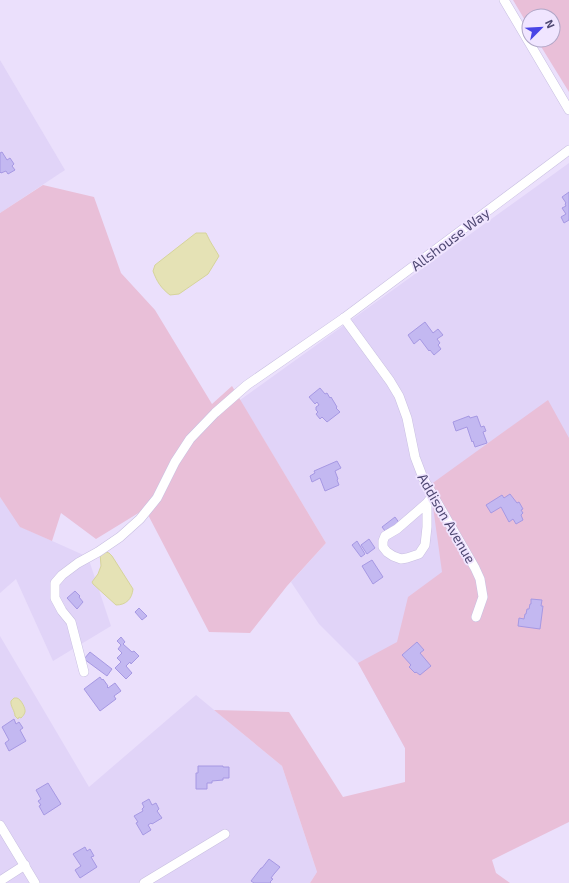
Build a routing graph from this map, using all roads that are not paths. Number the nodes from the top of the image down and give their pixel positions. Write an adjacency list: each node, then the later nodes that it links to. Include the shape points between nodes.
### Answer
1 (504, 0): 2 (street)
2 (569, 110)
3 (569, 150): 4 (street, Allshouse Way)
4 (344, 318): 5 (street, Addison Avenue, via 399,396 407,418 418,467); 8 (street, Allshouse Way, via 247,385 215,413 190,439 157,498 140,519 120,537 62,575 55,584 55,598 71,622)
5 (433, 495): 6 (street); 7 (street, Addison Avenue, via 480,580 483,597)
6 (427, 503): 6 (street, via 425,545 419,554 401,559 387,552 383,541 385,536)
7 (476, 617)
8 (84, 672)
9 (0, 825): 11 (street)
10 (225, 834): 14 (street)
11 (25, 865): 12 (street); 13 (street)
12 (0, 881)
13 (35, 883)
14 (144, 883)

